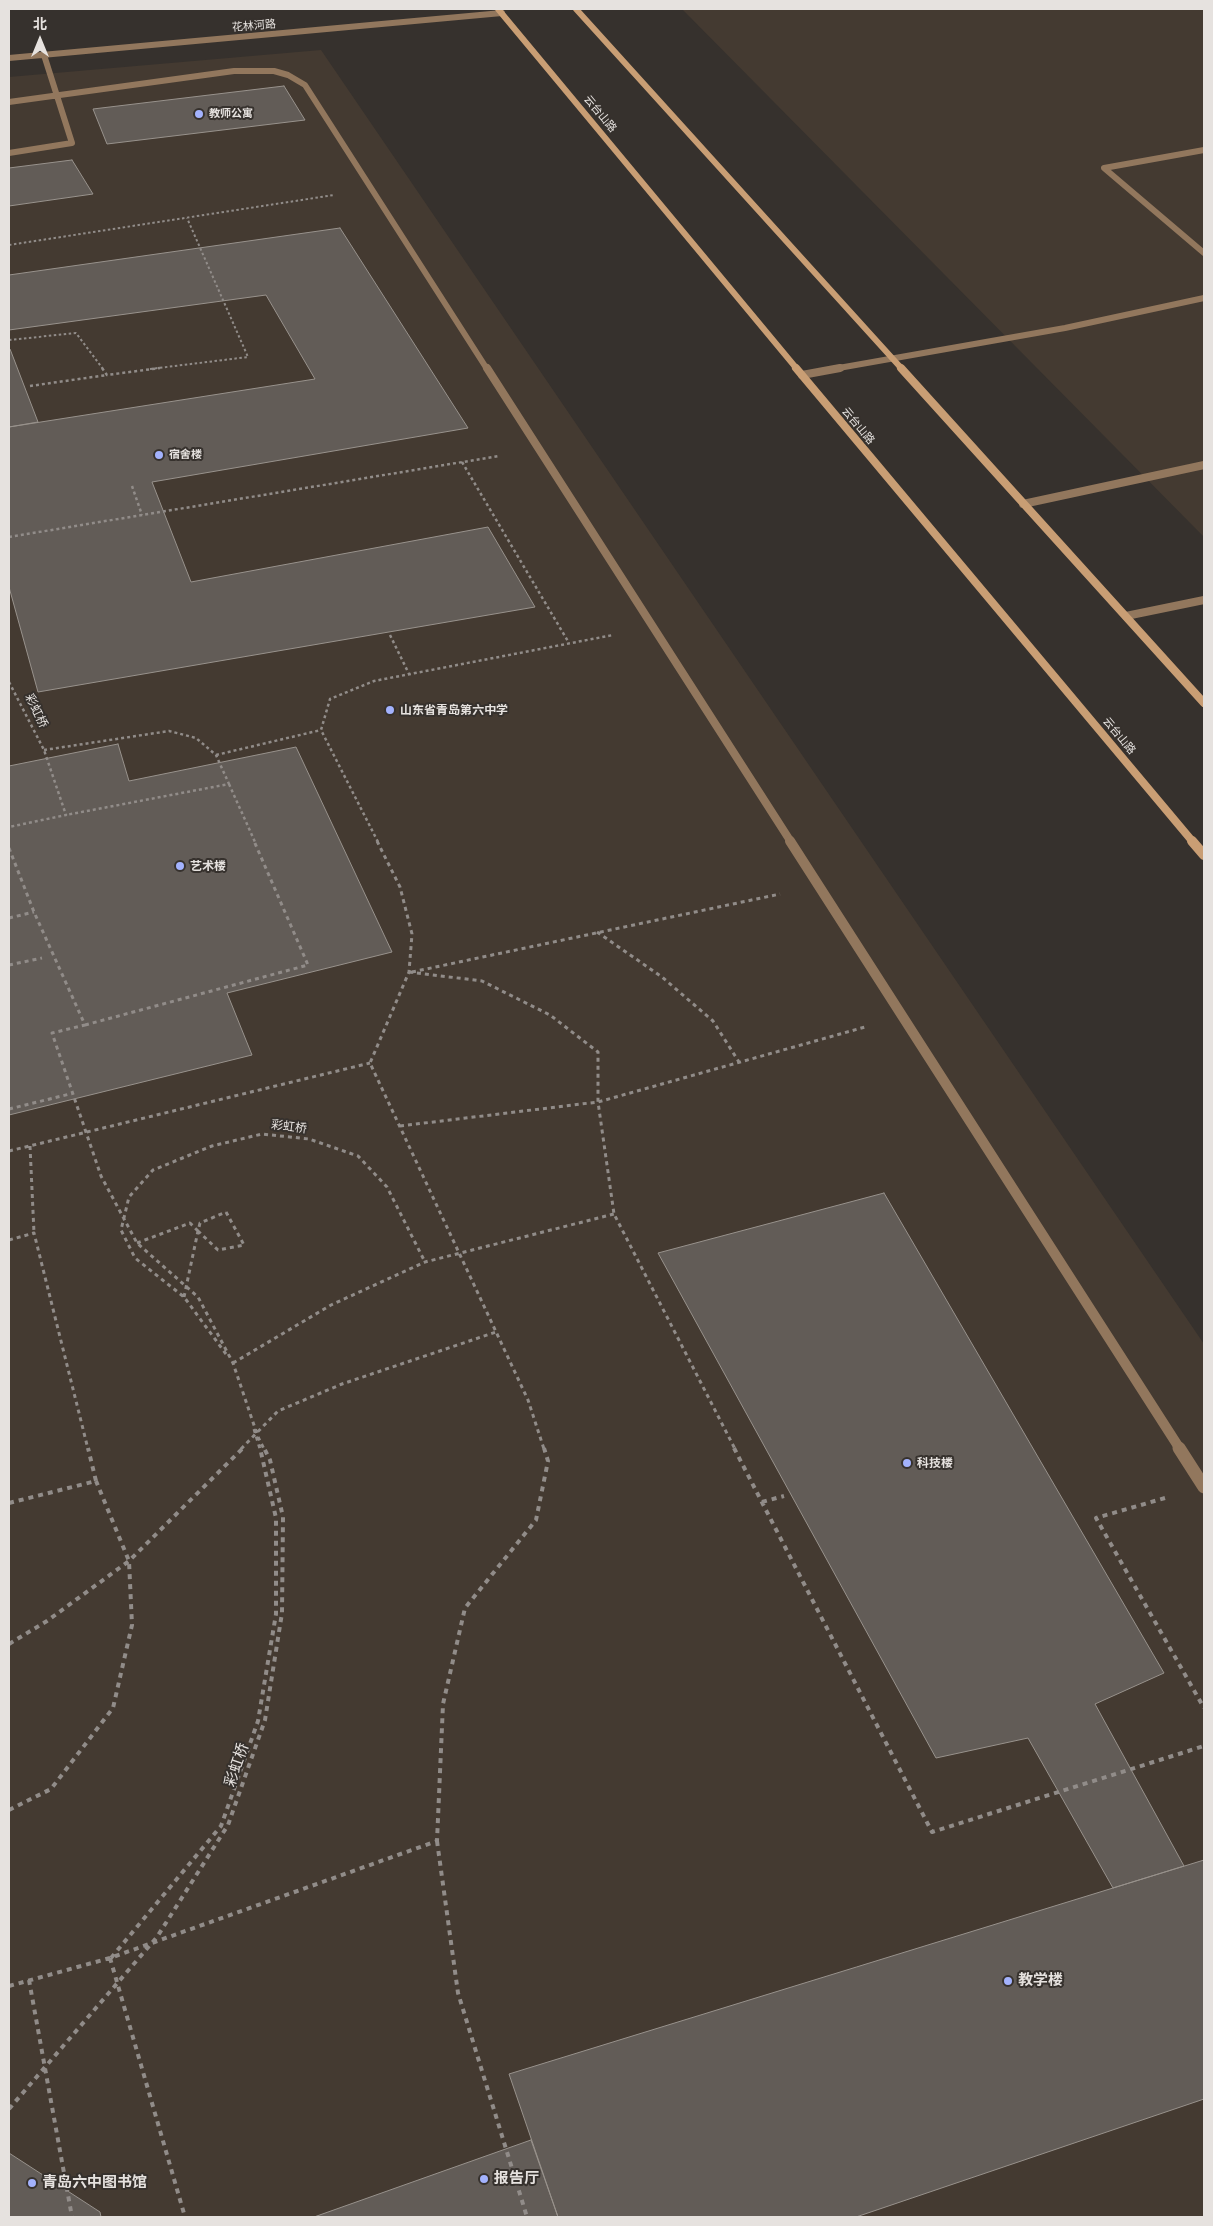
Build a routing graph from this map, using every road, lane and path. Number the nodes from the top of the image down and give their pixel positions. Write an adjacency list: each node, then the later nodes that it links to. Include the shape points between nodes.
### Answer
1 (576, 9): 15 (main road)
2 (500, 11): 3 (street, 花林河路); 17 (main road, 云台山路)
3 (44, 55): 4 (street, 花林河路); 5 (street)
4 (9, 58)
5 (57, 96): 6 (street); 8 (street, via 72,143); 9 (street, via 234,71 274,71 288,75 305,85)
6 (9, 102)
7 (1204, 150): 12 (street, via 1104,168)
8 (9, 153)
9 (372, 190): 10 (path); 19 (street)
10 (186, 218): 11 (path); 16 (path, via 248,357)
11 (9, 245)
12 (1204, 253)
13 (1204, 298): 15 (street, via 1065,328)
14 (9, 340): 16 (path, via 76,333)
15 (893, 359): 17 (street); 23 (main road)
16 (107, 375): 18 (path)
17 (802, 375): 41 (main road, 云台山路)
18 (30, 386)
19 (539, 449): 20 (path); 28 (street)
20 (462, 462): 24 (path); 30 (path)
21 (1204, 465): 23 (street)
22 (132, 486): 24 (path)
23 (1023, 504): 27 (main road)
24 (142, 515): 25 (path)
25 (9, 538)
26 (1204, 600): 27 (street)
27 (1126, 616): 33 (main road)
28 (653, 627): 30 (path); 42 (street)
29 (390, 635): 31 (path)
30 (569, 643): 31 (path)
31 (409, 674): 34 (path, via 374,681 330,699)
32 (9, 682): 35 (path, 彩虹桥)
33 (1204, 703)
34 (321, 730): 36 (path); 48 (path, via 400,887 412,934)
35 (44, 750): 36 (path, via 169,730 196,738); 38 (path, 彩虹桥)
36 (216, 756): 37 (path)
37 (229, 784): 38 (path); 50 (path, via 308,965)
38 (66, 815): 39 (path)
39 (9, 827)
40 (9, 848): 43 (path)
41 (1204, 855)
42 (818, 886): 45 (path); 49 (street)
43 (34, 912): 44 (path); 50 (path)
44 (9, 918)
45 (597, 932): 48 (path); 51 (path, via 662,976 713,1021)
46 (42, 958): 47 (path)
47 (9, 965)
48 (409, 972): 52 (path); 54 (path, via 482,981 550,1015 598,1052)
49 (902, 1016): 51 (path); 69 (street)
50 (85, 1025): 53 (path, 彩虹桥, via 52,1033)
51 (739, 1062): 54 (path)
52 (370, 1063): 56 (path); 57 (path)
53 (74, 1093): 55 (path); 62 (path, 彩虹桥, via 100,1176)
54 (598, 1102): 56 (path); 59 (path)
55 (9, 1109)
56 (400, 1126): 65 (path)
57 (30, 1146): 58 (path); 60 (path)
58 (9, 1151)
59 (614, 1214): 63 (path); 72 (path)
60 (34, 1233): 61 (path); 68 (path)
61 (9, 1240)
62 (137, 1243): 64 (path, via 190,1223 218,1250 244,1245 226,1212 200,1223); 66 (path, 彩虹桥, via 198,1297)
63 (425, 1262): 64 (path, 彩虹桥, via 387,1187 358,1156 309,1139 262,1134 212,1146 153,1170 129,1197 121,1230 135,1258); 66 (path, via 330,1305)
64 (184, 1297): 66 (path, 彩虹桥)
65 (496, 1332): 67 (path, via 342,1384 278,1411); 79 (path, via 528,1400 548,1461 536,1520 465,1608 442,1704)
66 (233, 1363): 67 (path); 83 (path, 彩虹桥, via 258,1438 270,1460 283,1517 282,1613 265,1720 228,1824 157,1937)
67 (255, 1435): 74 (path); 80 (path, via 276,1518 276,1614 258,1721 221,1826)
68 (96, 1481): 73 (path); 74 (path)
69 (1204, 1487)
70 (784, 1496): 72 (path)
71 (1168, 1498): 76 (path, via 1096,1518)
72 (762, 1502): 77 (path, via 932,1832)
73 (9, 1503)
74 (129, 1561): 75 (path, via 47,1621); 78 (path, via 132,1625 113,1708 51,1789)
75 (9, 1644)
76 (1204, 1708)
77 (1204, 1746)
78 (9, 1810)
79 (437, 1841): 80 (path); 86 (path, via 458,1993)
80 (110, 1958): 81 (path); 85 (path)
81 (29, 1980): 82 (path); 84 (path)
82 (9, 1986)
83 (9, 2109)
84 (72, 2217)
85 (186, 2217)
86 (527, 2217)

